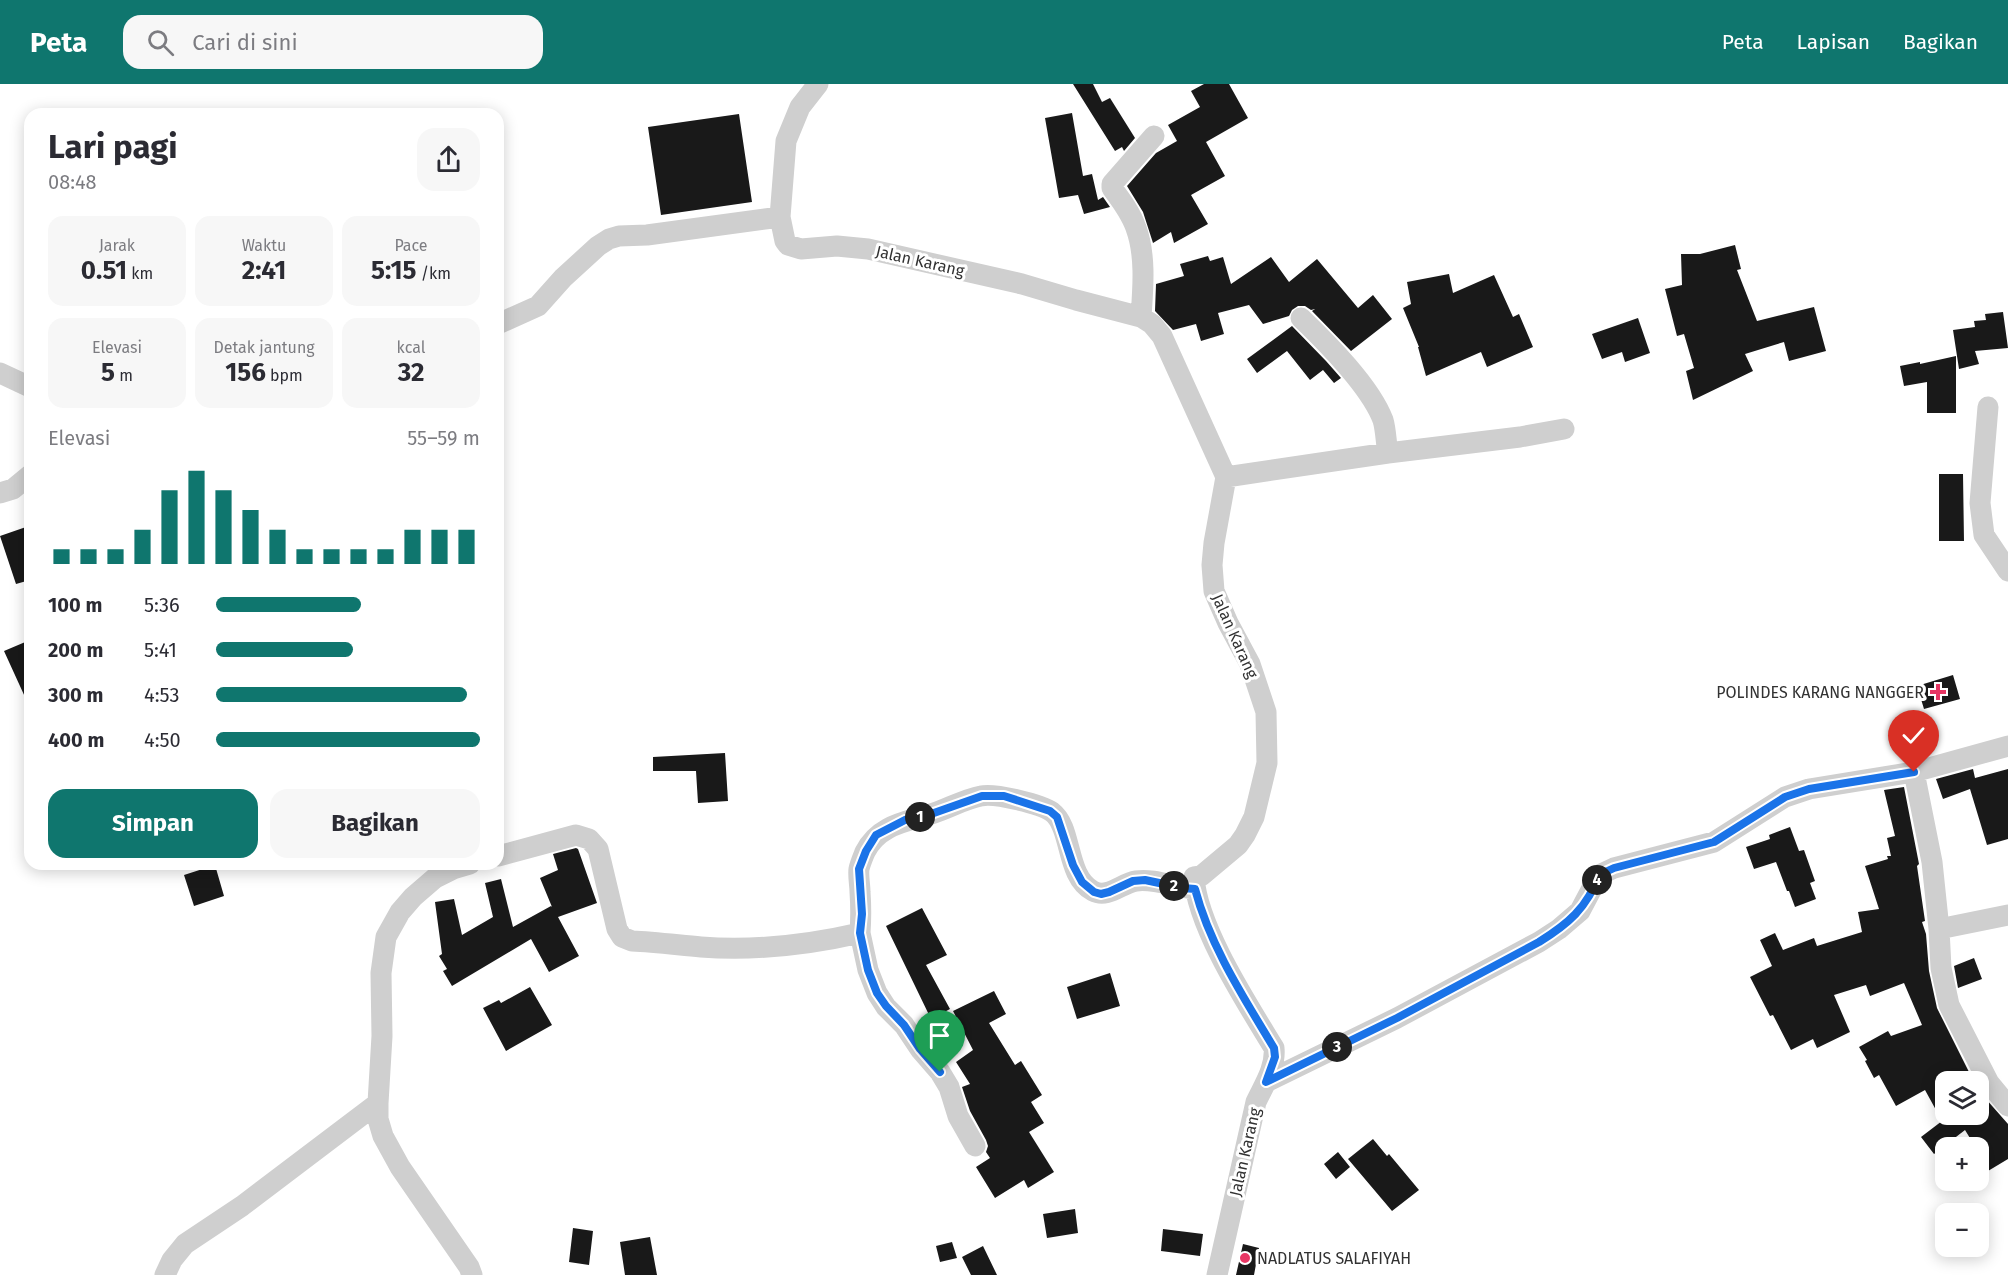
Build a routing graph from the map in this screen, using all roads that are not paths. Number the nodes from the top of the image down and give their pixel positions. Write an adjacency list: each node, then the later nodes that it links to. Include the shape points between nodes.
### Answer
1 (818, 84): 3 (street, Jalan Karang, via 800,107 786,141)
2 (1154, 136): 4 (street, via 1112,184 1137,229)
3 (780, 217): 4 (street, Jalan Karang, via 785,241 795,248 868,249 1022,284); 6 (street, via 609,239 563,278 538,306)
4 (1142, 317): 12 (street, via 1162,336)
5 (1301, 318): 11 (street, via 1326,341 1370,395 1383,421)
6 (504, 321)
7 (0, 373): 8 (street)
8 (24, 384)
9 (1988, 407): 15 (street, via 1980,503 1984,535)
10 (1564, 429): 11 (street)
11 (1388, 453): 12 (street)
12 (1226, 477): 20 (street, Jalan Karang, via 1214,543 1214,591 1250,664 1266,712 1267,763 1254,817 1245,836 1194,878)
13 (24, 480): 14 (street)
14 (0, 493)
15 (2008, 571)
16 (2007, 749): 17 (street)
17 (1914, 772): 22 (street, via 1932,862); 24 (street, via 1809,789 1785,797 1714,842 1599,875 1580,911 1539,942)
18 (504, 854): 23 (street, via 576,835 589,839 598,849 617,929 622,937 632,941 702,947 776,947)
19 (450, 870): 25 (street, via 413,897 386,937 381,973)
20 (1195, 889): 23 (street, via 1145,880 1101,894 1094,892 1082,882 1057,817 1050,811 1004,796 982,796 905,820 876,835 859,869); 24 (street, Jalan Karang, via 1238,988 1274,1048 1275,1057)
21 (2008, 915): 22 (street)
22 (1939, 929): 26 (street, via 1941,968 1949,1005 1989,1083)
23 (860, 933): 27 (street, via 877,993 940,1072)
24 (1266, 1082): 30 (street, Jalan Karang, via 1256,1102)
25 (378, 1103): 28 (street, via 185,1244); 29 (street, via 383,1136)
26 (2008, 1106)
27 (975, 1146)
28 (165, 1275)
29 (472, 1275)
30 (1217, 1275)

